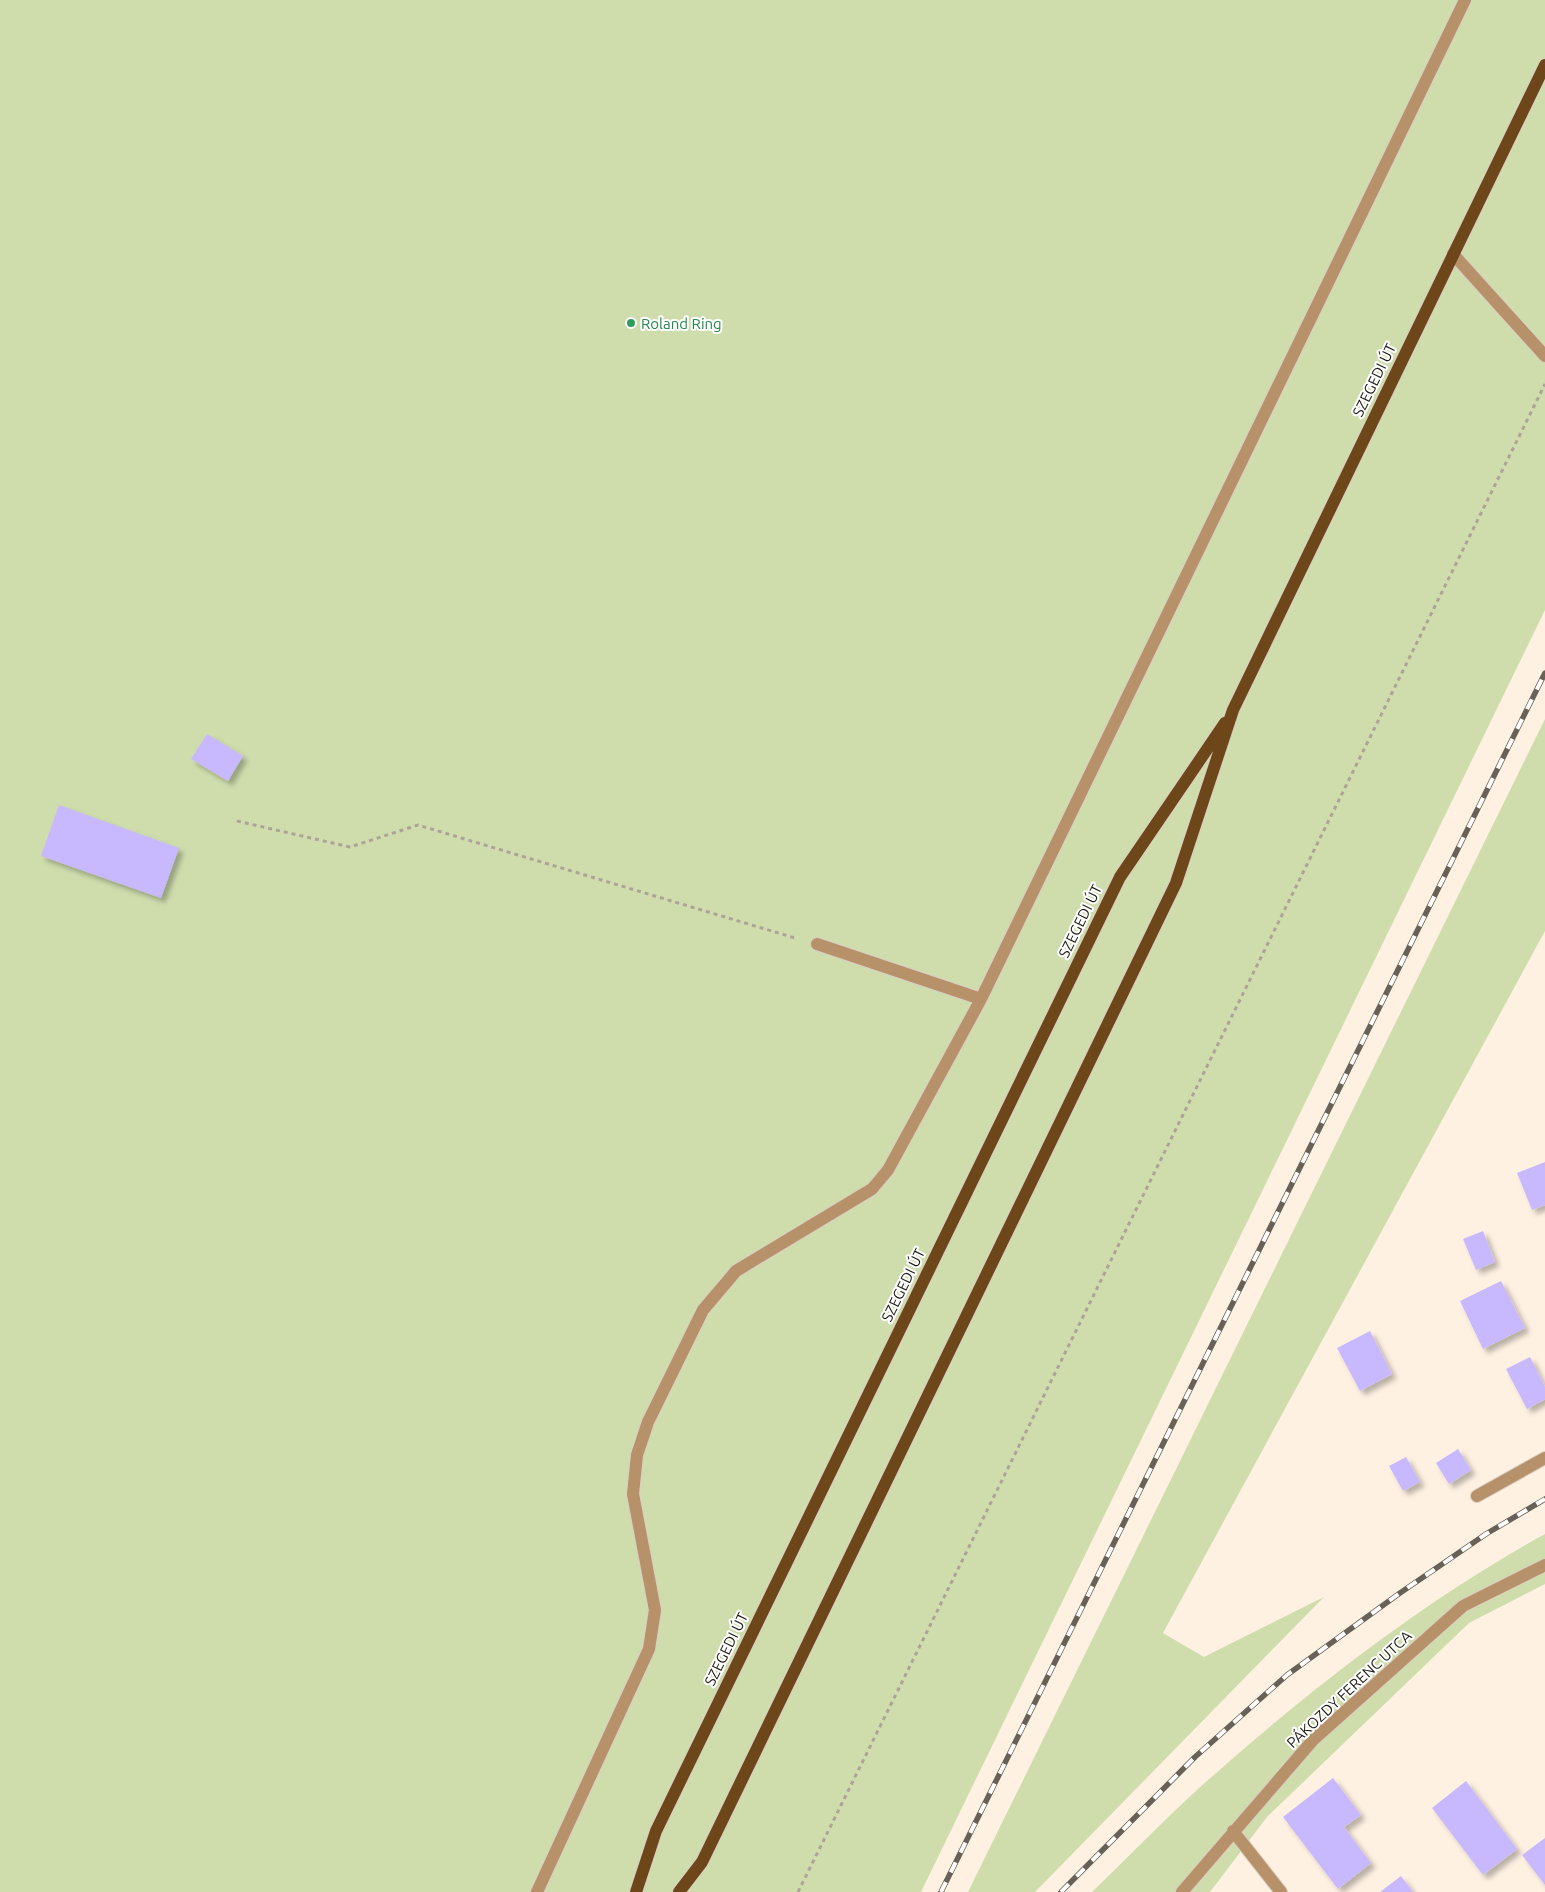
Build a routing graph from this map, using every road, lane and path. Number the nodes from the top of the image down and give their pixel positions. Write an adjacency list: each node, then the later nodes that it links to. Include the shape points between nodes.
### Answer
1 (1466, 0): 9 (street)
2 (1545, 65): 3 (main road, SZEGEDI ÚT)
3 (1453, 254): 4 (street); 6 (main road, SZEGEDI ÚT)
4 (1545, 356)
5 (1545, 384): 17 (path)
6 (1233, 710): 15 (main road, SZEGEDI ÚT, via 1120,877 656,1831); 16 (main road, SZEGEDI ÚT, via 1176,883 702,1862)
7 (237, 821): 8 (path, via 350,847 418,824)
8 (817, 944): 9 (street)
9 (981, 999): 14 (street, via 888,1170 872,1189 736,1271 703,1310 648,1422 637,1455 633,1494 655,1610 649,1650)
10 (1545, 1458): 11 (street)
11 (1477, 1496)
12 (1545, 1565): 13 (street, PÁKOZDY FERENC UTCA, via 1463,1606 1313,1740)
13 (1233, 1831): 18 (street, PÁKOZDY FERENC UTCA); 19 (street)
14 (537, 1892)
15 (636, 1892)
16 (679, 1892)
17 (798, 1892)
18 (1182, 1892)
19 (1281, 1892)

